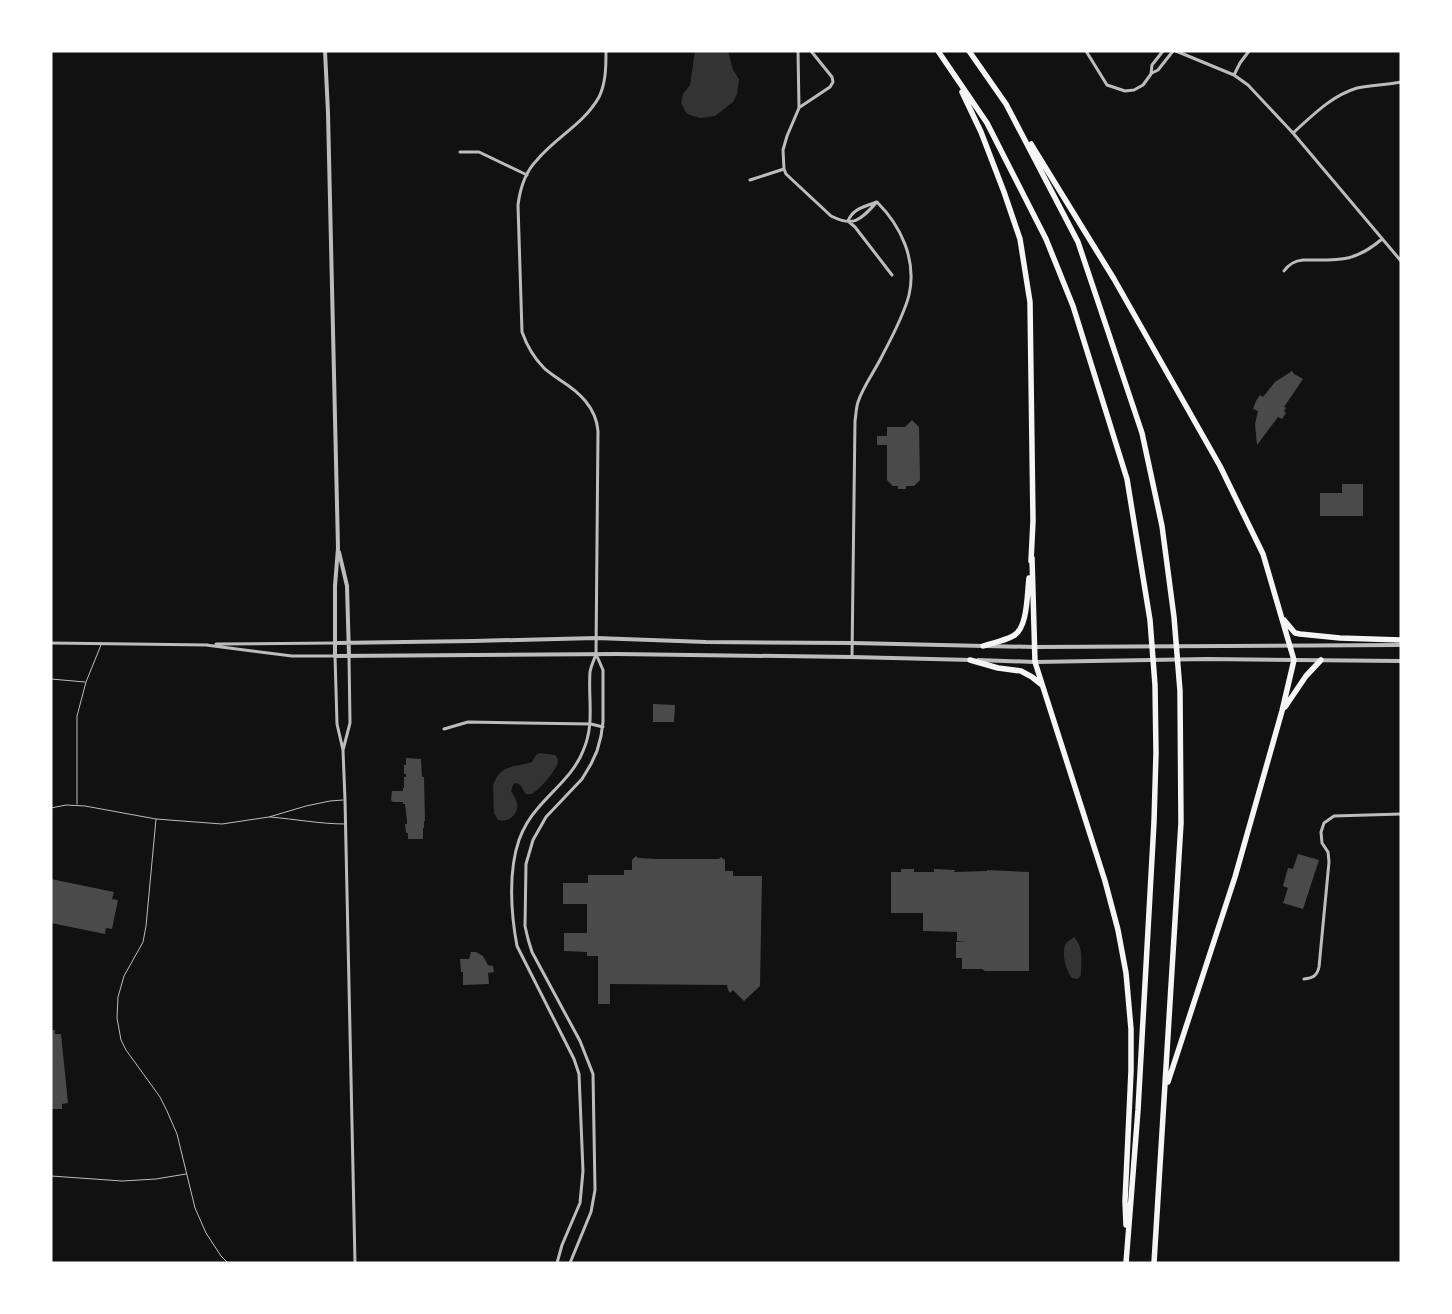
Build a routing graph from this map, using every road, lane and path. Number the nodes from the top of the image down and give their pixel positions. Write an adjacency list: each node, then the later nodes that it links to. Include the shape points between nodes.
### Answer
1 (325, 51): 28 (street)
2 (606, 51): 20 (street, via 605,78 600,96 577,125 536,160)
3 (798, 51): 16 (street)
4 (811, 51): 16 (street, via 832,76 833,82)
5 (938, 51): 13 (highway)
6 (969, 51): 15 (highway)
7 (1086, 51): 11 (street, via 1107,85 1125,91 1134,90 1143,85)
8 (1163, 51): 11 (street, via 1152,65)
9 (1175, 51): 11 (street); 12 (street)
10 (1249, 51): 12 (street)
11 (1151, 74)
12 (1234, 75): 17 (street, via 1248,85)
13 (954, 77): 29 (highway, via 981,132 1020,239 1030,302); 71 (highway, via 987,123 1046,239 1073,306 1127,479 1150,620 1155,685 1154,822)
14 (1401, 82): 17 (street, via 1358,88 1341,94)
15 (1006, 104): 30 (highway, via 1114,279 1220,466 1263,554); 68 (highway, via 1078,242 1142,433 1162,526 1180,690 1181,823)
16 (799, 108): 19 (street, via 783,150)
17 (1293, 133): 24 (street)
18 (460, 152): 20 (street, via 479,152)
19 (784, 169): 21 (street); 23 (street, via 831,216)
20 (526, 175): 31 (street, via 518,205 522,332 526,345 545,369 584,399 598,425)
21 (750, 180)
22 (877, 202): 23 (street, via 859,220); 23 (street, via 855,210); 37 (street, via 889,214 903,238 911,280 909,296 898,322 858,402 855,421)
23 (848, 221): 27 (street)
24 (1382, 239): 25 (street); 26 (street, via 1355,257 1297,261)
25 (1401, 260)
26 (1284, 271)
27 (892, 275)
28 (338, 548): 35 (street); 36 (street, via 347,586)
29 (1032, 558): 41 (highway, via 1021,627 1013,636); 42 (highway)
30 (1282, 617): 32 (highway, via 1290,628 1300,634); 39 (highway)
31 (596, 638): 36 (street); 37 (street); 43 (street)
32 (1401, 640)
33 (102, 642): 34 (street); 38 (street); 53 (lane)
34 (51, 643)
35 (336, 643): 36 (street); 38 (street); 44 (street)
36 (349, 643): 45 (street)
37 (852, 643): 41 (street); 46 (street)
38 (206, 645): 44 (street, via 292,656)
39 (1290, 645): 40 (street); 42 (street); 48 (highway)
40 (1401, 645)
41 (983, 646): 42 (street)
42 (1034, 647): 51 (highway)
43 (596, 654): 45 (street); 46 (street); 56 (street, via 590,670); 57 (street, via 603,670)
44 (335, 656): 45 (street); 59 (street, via 337,724)
45 (349, 656): 59 (street, via 350,723)
46 (852, 657): 47 (street)
47 (970, 660): 51 (street); 54 (highway, via 1021,671)
48 (1294, 660): 49 (street); 51 (street); 55 (highway)
49 (1321, 660): 50 (street); 55 (highway)
50 (1401, 661)
51 (1035, 662): 54 (highway)
52 (51, 679): 53 (lane)
53 (86, 682): 61 (lane, via 77,716)
54 (1042, 685): 71 (highway, via 1105,882 1126,973 1131,1029)
55 (1282, 711): 68 (highway, via 1235,877)
56 (591, 724): 57 (street); 58 (street, via 468,722); 74 (street, via 583,753 527,823 513,864 513,928 517,946 579,1074 583,1171 580,1203)
57 (602, 727): 75 (street, via 591,764 582,779 546,818 533,840 526,864 526,926 532,952 580,1041 593,1074 595,1190 591,1212)
58 (444, 729)
59 (343, 750): 60 (street)
60 (345, 800): 64 (lane, via 330,800); 66 (street)
61 (77, 805): 62 (lane); 65 (lane)
62 (51, 808)
63 (1401, 814): 67 (street, via 1334,816 1324,823 1322,843 1328,852 1329,862 1320,967 1315,976)
64 (269, 817): 65 (lane, via 222,824); 66 (lane)
65 (156, 819): 69 (lane, via 143,942 124,976 117,1018 126,1050 154,1087 167,1111 177,1134)
66 (346, 824): 73 (street)
67 (1304, 979)
68 (1165, 1092): 76 (highway)
69 (187, 1174): 70 (lane, via 122,1181); 72 (lane, via 195,1208 206,1232)
70 (51, 1176)
71 (1126, 1262)
72 (228, 1263)
73 (355, 1263)
74 (557, 1263)
75 (570, 1263)
76 (1154, 1263)

